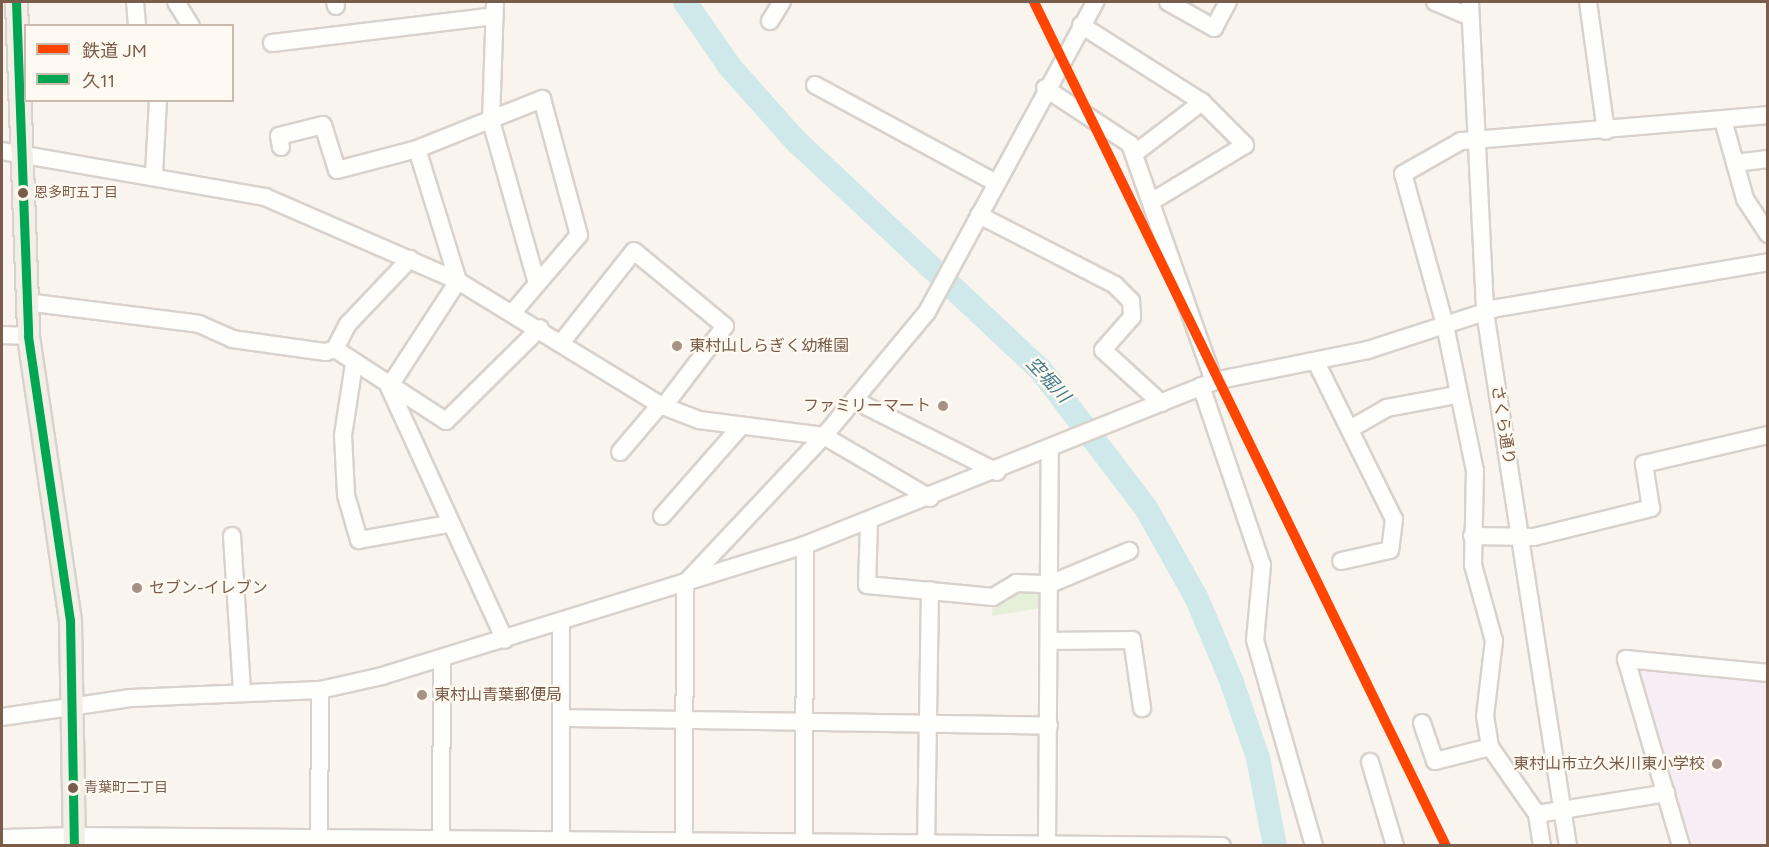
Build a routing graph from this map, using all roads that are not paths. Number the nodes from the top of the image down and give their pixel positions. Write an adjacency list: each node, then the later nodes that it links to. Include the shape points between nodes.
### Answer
1 (16, 2): 28 (main road)
2 (135, 2): 13 (street)
3 (176, 2): 14 (street)
4 (782, 2): 12 (street)
5 (1095, 2): 15 (street)
6 (1168, 2): 7 (street, via 1214,28)
7 (1228, 2)
8 (1435, 2): 11 (street)
9 (1588, 2): 24 (street)
10 (495, 9): 16 (street); 23 (street)
11 (1470, 9): 25 (street, さくら通り)
12 (770, 21)
13 (137, 24)
14 (189, 24)
15 (1082, 25): 18 (street); 20 (street)
16 (272, 43)
17 (815, 85): 33 (street)
18 (1046, 88): 29 (street, via 1124,137); 33 (street)
19 (159, 102): 32 (street)
20 (1202, 102): 29 (street); 34 (street, via 1245,145)
21 (1767, 116): 22 (street)
22 (1723, 120): 24 (street); 31 (street)
23 (491, 121): 27 (street); 40 (street); 40 (street, via 542,99 579,235)
24 (1606, 131): 25 (street)
25 (1473, 140): 43 (street, さくら通り); 44 (street, via 1403,174)
26 (281, 147): 27 (street, via 279,136 322,120 337,170)
27 (417, 149): 39 (street)
28 (10, 152): 32 (street); 41 (main road)
29 (1134, 154): 34 (street)
30 (1767, 159): 31 (street)
31 (1735, 164): 36 (street, via 1745,199)
32 (154, 174): 37 (street, via 265,197)
33 (996, 183): 35 (street)
34 (1151, 202): 52 (street)
35 (979, 215): 55 (street, via 930,308); 56 (street, via 1115,285 1131,301 1132,317 1103,350)
36 (1767, 234)
37 (410, 259): 39 (street); 49 (street, via 348,324)
38 (1767, 262): 43 (street)
39 (458, 281): 42 (street); 53 (street)
40 (537, 284): 42 (street)
41 (26, 302): 47 (main road); 49 (street, via 199,324 232,339 314,353)
42 (514, 311): 45 (street)
43 (1485, 312): 44 (street); 71 (street, さくら通り)
44 (1445, 325): 50 (street); 54 (street)
45 (540, 328): 48 (street); 53 (street, via 446,421)
46 (2, 335): 47 (street)
47 (28, 336): 85 (main road, via 54,489)
48 (561, 343): 57 (street); 57 (street, via 634,251 725,326)
49 (334, 349): 51 (street)
50 (1316, 362): 52 (street); 59 (street)
51 (354, 364): 53 (street); 68 (street, via 343,435 346,495 359,540)
52 (1207, 383): 56 (street); 110 (street, via 1262,566 1255,640)
53 (389, 387): 68 (street)
54 (1456, 395): 59 (street, via 1387,408); 70 (street, via 1475,471)
55 (854, 400): 61 (street); 64 (street)
56 (1161, 403): 62 (street)
57 (662, 406): 58 (street, via 699,420); 63 (street)
58 (741, 426): 61 (street); 66 (street)
59 (1350, 429): 74 (street, via 1394,519 1390,550)
60 (1767, 435): 71 (street, via 1644,464 1651,508)
61 (824, 436): 65 (street); 75 (street, via 712,560)
62 (1050, 450): 64 (street); 76 (street)
63 (620, 452)
64 (997, 472): 65 (street)
65 (930, 498): 67 (street)
66 (662, 516)
67 (869, 523): 72 (street); 77 (street, via 867,585)
68 (448, 524): 79 (street)
69 (232, 536): 83 (street)
70 (1472, 536): 71 (street); 94 (street, via 1473,565 1494,641 1485,716)
71 (1520, 538): 97 (street, さくら通り)
72 (806, 545): 75 (street); 90 (street)
73 (1129, 551): 76 (street)
74 (1341, 561)
75 (685, 582): 78 (street); 89 (street)
76 (1050, 584): 77 (street, via 1016,583 993,597); 80 (street)
77 (930, 591): 92 (street)
78 (561, 622): 79 (street); 88 (street)
79 (505, 640): 81 (street)
80 (1049, 641): 86 (street, via 1132,640); 93 (street)
81 (442, 660): 84 (street); 101 (street)
82 (1767, 673): 96 (street, via 1626,659)
83 (242, 690): 84 (street); 85 (street)
84 (320, 690): 100 (street)
85 (75, 703): 87 (street); 99 (main road)
86 (1142, 708)
87 (2, 717)
88 (562, 718): 89 (street); 102 (street)
89 (684, 720): 90 (street); 103 (street)
90 (804, 722): 92 (street); 104 (street)
91 (1422, 723): 94 (street, via 1435,761)
92 (928, 724): 93 (street); 105 (street)
93 (1048, 726): 106 (street)
94 (1490, 747): 98 (street)
95 (1370, 762): 111 (street)
96 (1666, 793): 97 (street); 114 (street)
97 (1562, 808): 98 (street); 113 (street, さくら通り)
98 (1538, 814): 112 (street)
99 (74, 841): 100 (street); 108 (street, via 5,838)
100 (319, 841): 101 (street)
101 (441, 841): 102 (street)
102 (561, 841): 103 (street)
103 (684, 842): 104 (street)
104 (804, 843): 105 (street)
105 (926, 844): 106 (street)
106 (1047, 844): 107 (street)
107 (1176, 844): 109 (street)
108 (5, 846)
109 (1222, 846)
110 (1314, 846)
111 (1395, 846)
112 (1542, 846)
113 (1568, 846)
114 (1681, 846)

